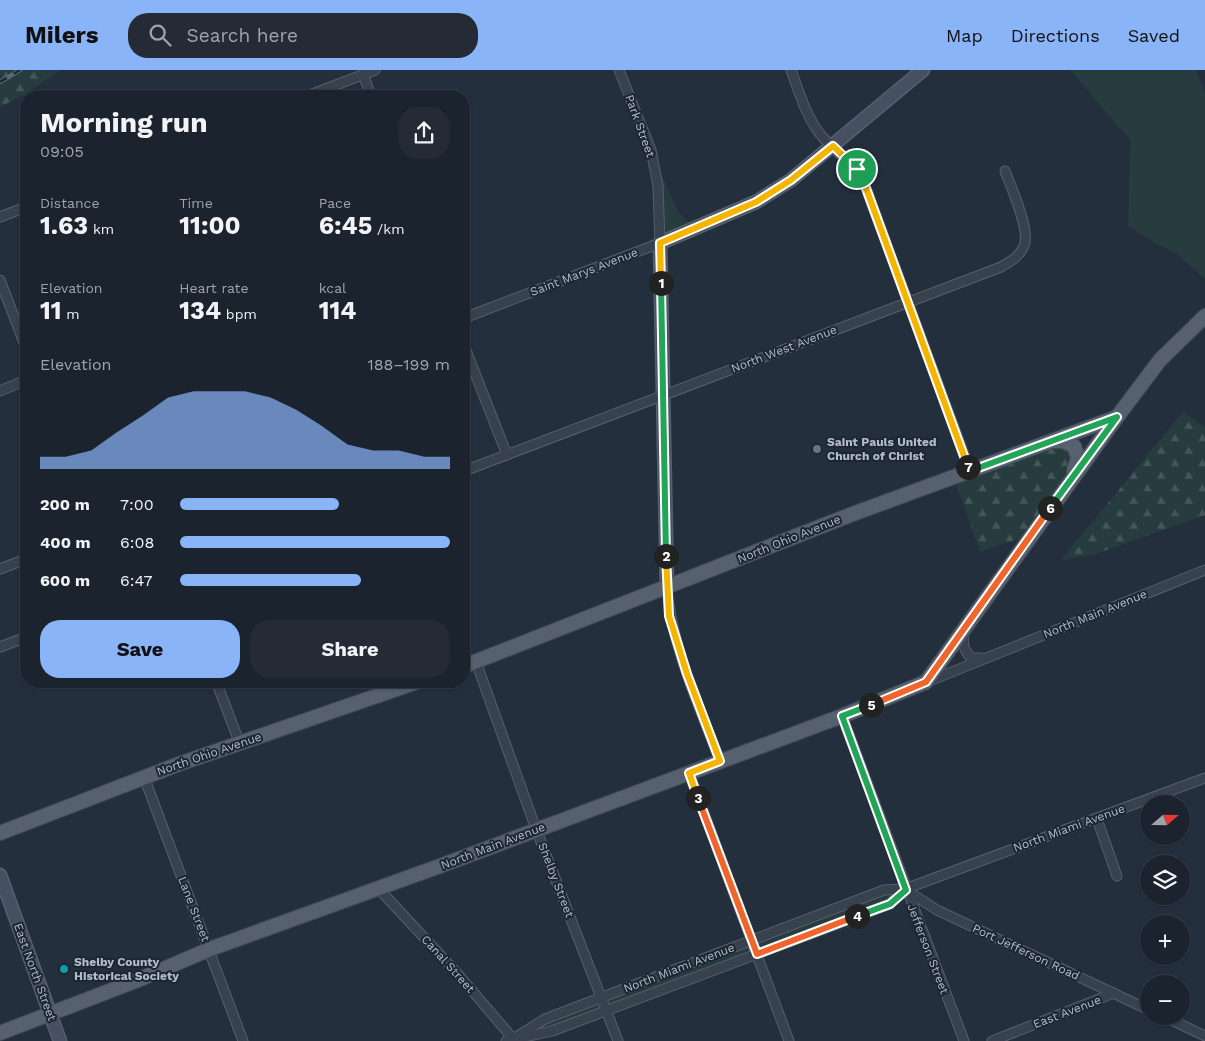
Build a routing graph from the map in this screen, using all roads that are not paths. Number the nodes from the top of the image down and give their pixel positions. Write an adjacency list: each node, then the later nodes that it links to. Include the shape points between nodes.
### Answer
1 (375, 70): 5 (street)
2 (619, 70): 12 (street, Park Street, via 651,150 658,186)
3 (791, 70): 8 (street, via 811,121)
4 (923, 70): 8 (main road, Saint Marys Avenue)
5 (363, 74): 6 (street); 7 (street)
6 (322, 90)
7 (369, 90)
8 (833, 146): 12 (main road, Saint Marys Avenue, via 791,180 756,202); 14 (street, via 857,169 863,180)
9 (1006, 171): 14 (street, North West Avenue, via 1024,228 1025,245 1016,258 1001,267)
10 (20, 209): 11 (street)
11 (0, 217)
12 (660, 243): 15 (street, Saint Marys Avenue); 21 (main road)
13 (0, 280): 17 (street)
14 (908, 302): 21 (street, North West Avenue); 26 (street)
15 (470, 316)
16 (1205, 316): 22 (main road, via 1160,360)
17 (20, 332)
18 (470, 360): 24 (street)
19 (20, 383): 20 (street)
20 (0, 391)
21 (664, 396): 24 (street, North West Avenue); 31 (main road)
22 (1117, 417): 23 (main road, North Ohio Avenue); 27 (main road)
23 (1050, 441): 26 (main road, North Ohio Avenue); 27 (main road, via 1069,442 1077,452 1076,466)
24 (507, 455): 25 (street, North West Avenue)
25 (470, 469)
26 (970, 471): 31 (main road, North Ohio Avenue)
27 (1069, 481): 32 (main road)
28 (20, 561): 29 (street)
29 (0, 569)
30 (1205, 570): 35 (street, North Main Avenue)
31 (667, 588): 36 (main road, North Ohio Avenue); 42 (street, via 669,616)
32 (964, 630): 35 (street, via 962,643 965,652 971,658); 37 (main road)
33 (20, 639): 34 (street)
34 (0, 647)
35 (986, 658): 37 (street, North Main Avenue)
36 (470, 664): 47 (street, Shelby Street)
37 (926, 682): 40 (main road, North Main Avenue)
38 (219, 688): 41 (street)
39 (400, 688): 41 (main road, North Ohio Avenue)
40 (842, 716): 42 (main road, North Main Avenue); 52 (street, Jefferson Street)
41 (240, 744): 44 (main road, North Ohio Avenue)
42 (720, 761): 43 (main road, North Main Avenue)
43 (689, 773): 47 (main road, North Main Avenue); 53 (street)
44 (144, 777): 48 (main road, North Ohio Avenue); 54 (street, Lane Street)
45 (1205, 778): 46 (street, North Miami Avenue)
46 (1097, 818): 50 (street); 52 (street, North Miami Avenue)
47 (536, 829): 51 (main road, North Main Avenue); 57 (street, Shelby Street)
48 (0, 833)
49 (0, 875): 60 (main road, East North Street)
50 (1117, 876)
51 (378, 888): 54 (main road, North Main Avenue); 64 (street, Canal Street, via 457,973)
52 (906, 890): 53 (street, North Miami Avenue, via 884,890); 55 (street, North Miami Avenue, via 890,904); 56 (street, Port Jefferson Road, via 937,910); 69 (street, Jefferson Street)
53 (752, 940): 55 (street); 57 (street, North Miami Avenue)
54 (210, 949): 60 (main road, North Main Avenue); 66 (street, Lane Street)
55 (757, 954): 59 (street, North Miami Avenue); 68 (street)
56 (1114, 993): 58 (street, Port Jefferson Road); 70 (street, East Avenue)
57 (602, 998): 59 (street, Shelby Street); 64 (street, North Miami Avenue, via 544,1019)
58 (1140, 1006)
59 (607, 1012): 64 (street, North Miami Avenue, via 552,1031); 67 (street, Shelby Street)
60 (50, 1014): 62 (main road, North Main Avenue); 65 (main road, East North Street)
61 (1182, 1025): 63 (street)
62 (0, 1033)
63 (1205, 1036)
64 (511, 1040)
65 (60, 1041)
66 (243, 1041)
67 (618, 1041)
68 (789, 1041)
69 (964, 1041)
70 (992, 1041)

